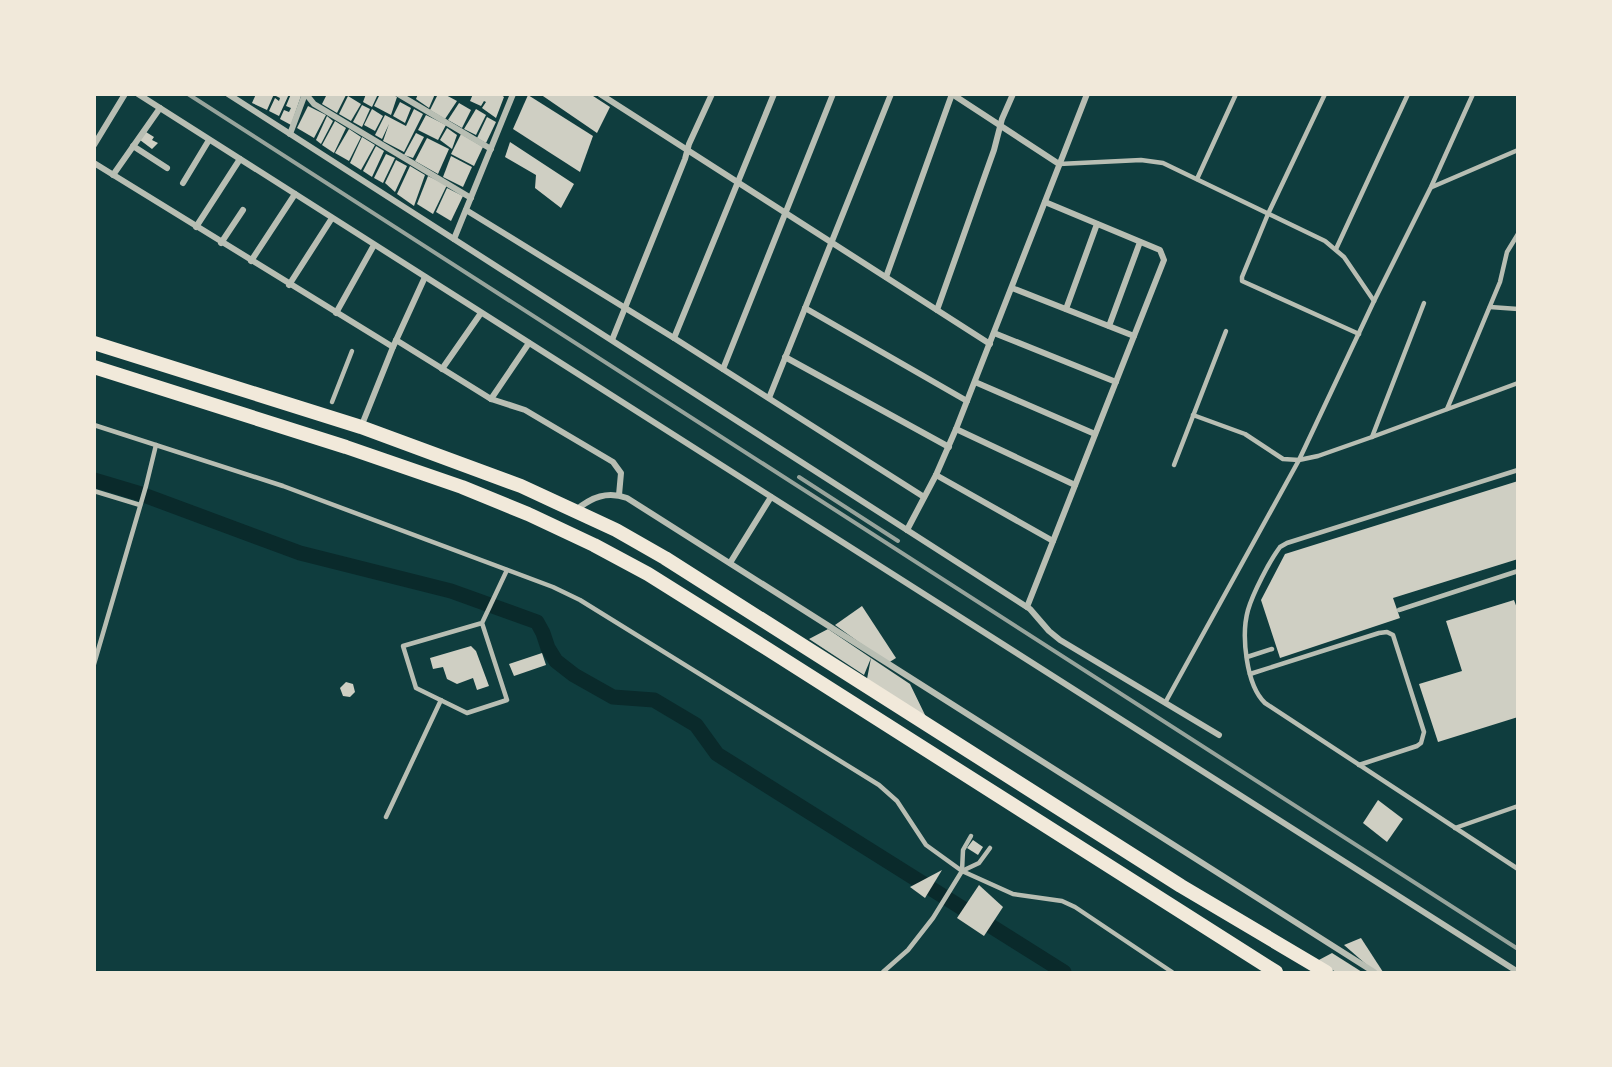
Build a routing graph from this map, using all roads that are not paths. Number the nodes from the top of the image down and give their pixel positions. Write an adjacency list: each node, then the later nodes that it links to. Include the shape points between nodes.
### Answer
1 (125, 94): 24 (street)
2 (138, 94): 20 (street)
3 (228, 94): 22 (street)
4 (305, 94): 22 (street); 39 (street, via 314,104)
5 (398, 94): 26 (street)
6 (504, 94): 19 (street)
7 (600, 94): 27 (street)
8 (712, 94): 27 (street)
9 (774, 94): 36 (street)
10 (833, 94): 43 (street)
11 (891, 94): 52 (street)
12 (952, 94): 21 (street); 57 (street)
13 (1013, 94): 21 (street)
14 (1087, 94): 31 (street)
15 (1236, 94): 34 (lane)
16 (1325, 94): 44 (lane)
17 (1408, 94): 54 (lane)
18 (1473, 94): 37 (lane)
19 (512, 97): 26 (street)
20 (160, 108): 23 (street); 25 (street)
21 (999, 126): 31 (street); 67 (street)
22 (290, 134): 49 (street)
23 (209, 140): 29 (street); 35 (street)
24 (94, 145)
25 (133, 146): 32 (street); 33 (street)
26 (491, 149): 39 (street)
27 (688, 150): 36 (street); 63 (street)
28 (1518, 150): 37 (lane)
29 (240, 159): 38 (street); 47 (street)
30 (94, 163): 33 (street)
31 (1059, 164): 34 (lane, via 1152,160); 40 (street)
32 (167, 168)
33 (113, 175): 47 (street)
34 (1197, 179): 44 (lane)
35 (183, 183)
36 (738, 183): 43 (street); 75 (street)
37 (1431, 187): 60 (lane)
38 (295, 194): 45 (street); 55 (street)
39 (471, 198): 42 (street)
40 (1045, 202): 46 (street); 59 (street)
41 (243, 210): 51 (street)
42 (466, 210): 49 (street); 63 (street)
43 (785, 213): 52 (street); 85 (street)
44 (1268, 214): 54 (lane); 73 (lane, via 1242,281)
45 (332, 218): 53 (street); 58 (street)
46 (1097, 224): 50 (street); 65 (street)
47 (196, 227): 51 (street)
48 (1518, 234): 62 (lane)
49 (454, 239): 76 (street)
50 (1140, 242): 70 (street); 74 (street, via 1160,250 1164,257)
51 (222, 243): 55 (street)
52 (832, 243): 57 (street); 64 (street)
53 (374, 245): 56 (street); 68 (street)
54 (1336, 249): 60 (lane)
55 (251, 261): 58 (street)
56 (425, 277): 69 (street); 78 (street)
57 (886, 277): 67 (street)
58 (289, 285): 68 (street)
59 (1012, 288): 65 (street); 72 (street)
60 (1374, 301): 73 (lane)
61 (1424, 303): 99 (lane)
62 (1490, 307): 66 (lane); 93 (lane)
63 (625, 308): 75 (street); 76 (street)
64 (805, 308): 82 (street); 91 (street)
65 (1066, 309): 70 (street)
66 (1518, 309)
67 (937, 310): 80 (street)
68 (336, 313): 78 (street)
69 (481, 313): 79 (street); 84 (street)
70 (1109, 326): 74 (street)
71 (1226, 331): 94 (lane)
72 (994, 333): 80 (street); 87 (street)
73 (1359, 334): 102 (lane)
74 (1134, 336): 87 (street)
75 (674, 338): 85 (street)
76 (612, 340): 113 (street)
77 (94, 343): 96 (highway)
78 (394, 344): 84 (street); 96 (street)
79 (529, 344): 90 (street); 109 (street)
80 (990, 344): 86 (street)
81 (352, 351): 92 (lane)
82 (786, 357): 89 (street); 101 (street)
83 (94, 367): 138 (highway, via 462,487 594,545 648,574)
84 (442, 369): 90 (street)
85 (723, 369): 89 (street)
86 (975, 382): 91 (street); 98 (street)
87 (1116, 382): 98 (street)
88 (1518, 383): 93 (lane)
89 (769, 398): 110 (street)
90 (491, 399): 108 (street, via 525,410 617,465 622,477)
91 (967, 401): 97 (street)
92 (332, 402)
93 (1448, 409): 99 (lane)
94 (1193, 415): 102 (lane, via 1245,434 1283,459); 103 (lane)
95 (94, 425): 100 (lane)
96 (361, 427): 112 (highway)
97 (956, 429): 101 (street); 106 (street)
98 (1095, 434): 106 (street)
99 (1372, 437): 102 (lane)
100 (156, 445): 111 (lane); 116 (lane, via 283,486)
101 (949, 447): 105 (street)
102 (1299, 460): 126 (lane)
103 (1174, 465)
104 (1518, 470): 122 (lane, via 1280,547 1248,610)
105 (936, 475): 110 (street); 114 (street)
106 (1075, 485): 114 (street)
107 (94, 492): 111 (lane)
108 (619, 495): 112 (street, via 593,498); 115 (street)
109 (771, 497): 115 (street); 141 (street)
110 (924, 497): 113 (street)
111 (140, 505): 123 (lane)
112 (575, 510): 139 (highway, via 665,558 1171,879)
113 (907, 530): 118 (street)
114 (1053, 541): 118 (street)
115 (730, 563): 140 (street)
116 (507, 570): 120 (lane); 135 (lane, via 580,600 879,785 897,801 926,845)
117 (1518, 571): 119 (lane)
118 (1027, 607): 126 (street, via 1054,636)
119 (1399, 610)
120 (482, 623): 125 (lane, via 507,700 467,713); 125 (lane, via 403,646 416,688)
121 (1272, 650): 122 (lane)
122 (1247, 657): 124 (lane)
123 (94, 664)
124 (1250, 674): 128 (lane, via 1255,691 1265,703); 128 (lane, via 1379,633 1393,635 1423,739 1416,747)
125 (441, 700): 130 (lane)
126 (1165, 703): 127 (street)
127 (1219, 735)
128 (1359, 765): 131 (lane)
129 (1518, 806): 131 (lane)
130 (387, 817)
131 (1455, 828): 134 (lane)
132 (971, 836): 135 (lane, via 962,853)
133 (990, 848): 135 (lane, via 979,863)
134 (1518, 869)
135 (962, 871): 136 (lane, via 933,918); 137 (lane, via 1013,894 1062,901 1076,907)
136 (884, 972)
137 (1173, 972)
138 (1276, 972)
139 (1326, 972)
140 (1374, 972)
141 (1518, 972)

